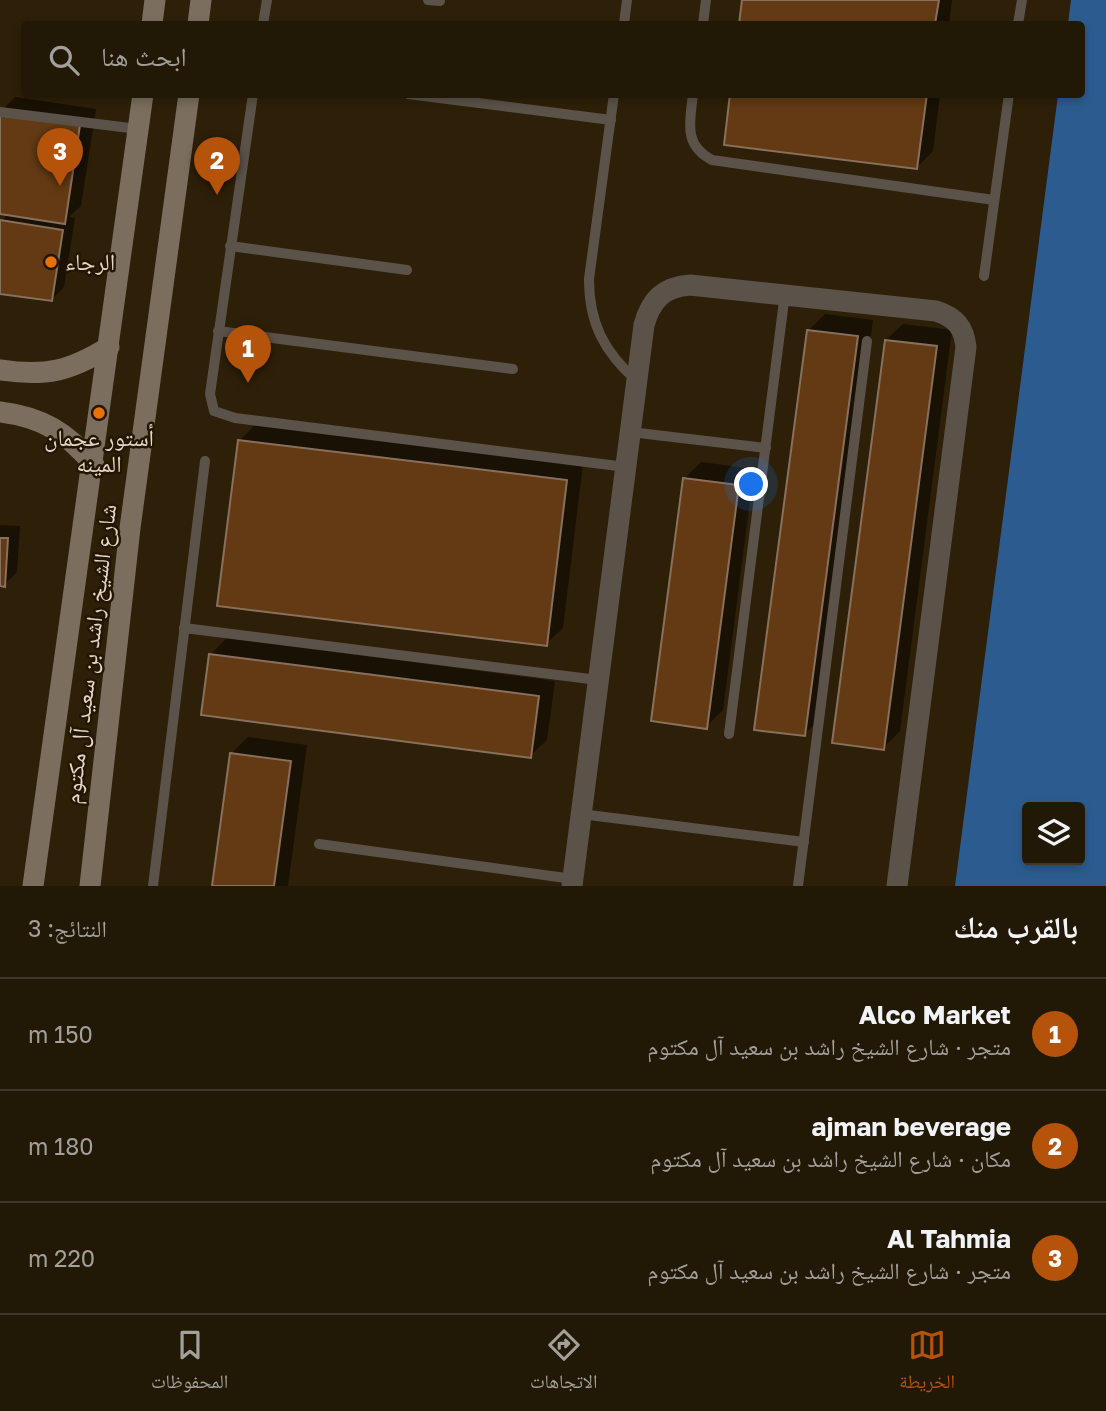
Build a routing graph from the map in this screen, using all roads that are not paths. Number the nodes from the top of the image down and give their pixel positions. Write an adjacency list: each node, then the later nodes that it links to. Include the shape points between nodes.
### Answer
1 (155, 0): 9 (main road)
2 (201, 0): 10 (main road)
3 (267, 0): 11 (lane)
4 (428, 0): 8 (lane)
5 (627, 0): 12 (lane)
6 (706, 0): 13 (lane)
7 (1022, 0): 14 (lane)
8 (440, 1)
9 (152, 21)
10 (198, 21)
11 (264, 21)
12 (624, 21)
13 (703, 21)
14 (1018, 21)
15 (142, 98): 24 (main road, شارع الشيخ راشد بن سعيد آل مكتوم)
16 (187, 98): 50 (main road, شارع الشيخ راشد بن سعيد آل مكتوم, via 130,528)
17 (252, 98): 26 (lane)
18 (439, 98): 23 (lane)
19 (614, 98): 23 (lane)
20 (693, 98): 25 (lane, via 690,136 694,146 712,160)
21 (1008, 98): 25 (lane)
22 (0, 112): 24 (lane)
23 (611, 120): 35 (lane, via 589,303 605,348)
24 (138, 129): 32 (main road, شارع الشيخ راشد بن سعيد آل مكتوم)
25 (994, 200): 28 (lane)
26 (230, 246): 27 (lane); 30 (lane)
27 (407, 270)
28 (984, 276)
29 (785, 293): 35 (street, via 674,286 659,295 649,309); 38 (lane); 53 (street, via 936,311 958,323 965,335)
30 (218, 331): 33 (lane); 41 (lane, via 210,404 214,411 235,418)
31 (867, 341): 46 (lane)
32 (109, 347): 34 (main road, via 66,370 46,374); 40 (main road, شارع الشيخ راشد بن سعيد آل مكتوم)
33 (513, 369)
34 (0, 370)
35 (637, 381): 37 (street)
36 (0, 412): 40 (main road, via 53,426)
37 (630, 432): 38 (lane); 41 (street)
38 (766, 448): 44 (lane)
39 (205, 461): 42 (lane)
40 (93, 465): 49 (main road, شارع الشيخ راشد بن سعيد آل مكتوم)
41 (626, 467): 43 (street)
42 (184, 628): 43 (lane); 51 (lane)
43 (598, 680): 45 (street)
44 (729, 734)
45 (581, 814): 46 (lane); 48 (street)
46 (804, 842): 52 (lane)
47 (320, 844): 48 (lane)
48 (572, 883)
49 (33, 886)
50 (90, 886)
51 (153, 886)
52 (798, 886)
53 (897, 886)

